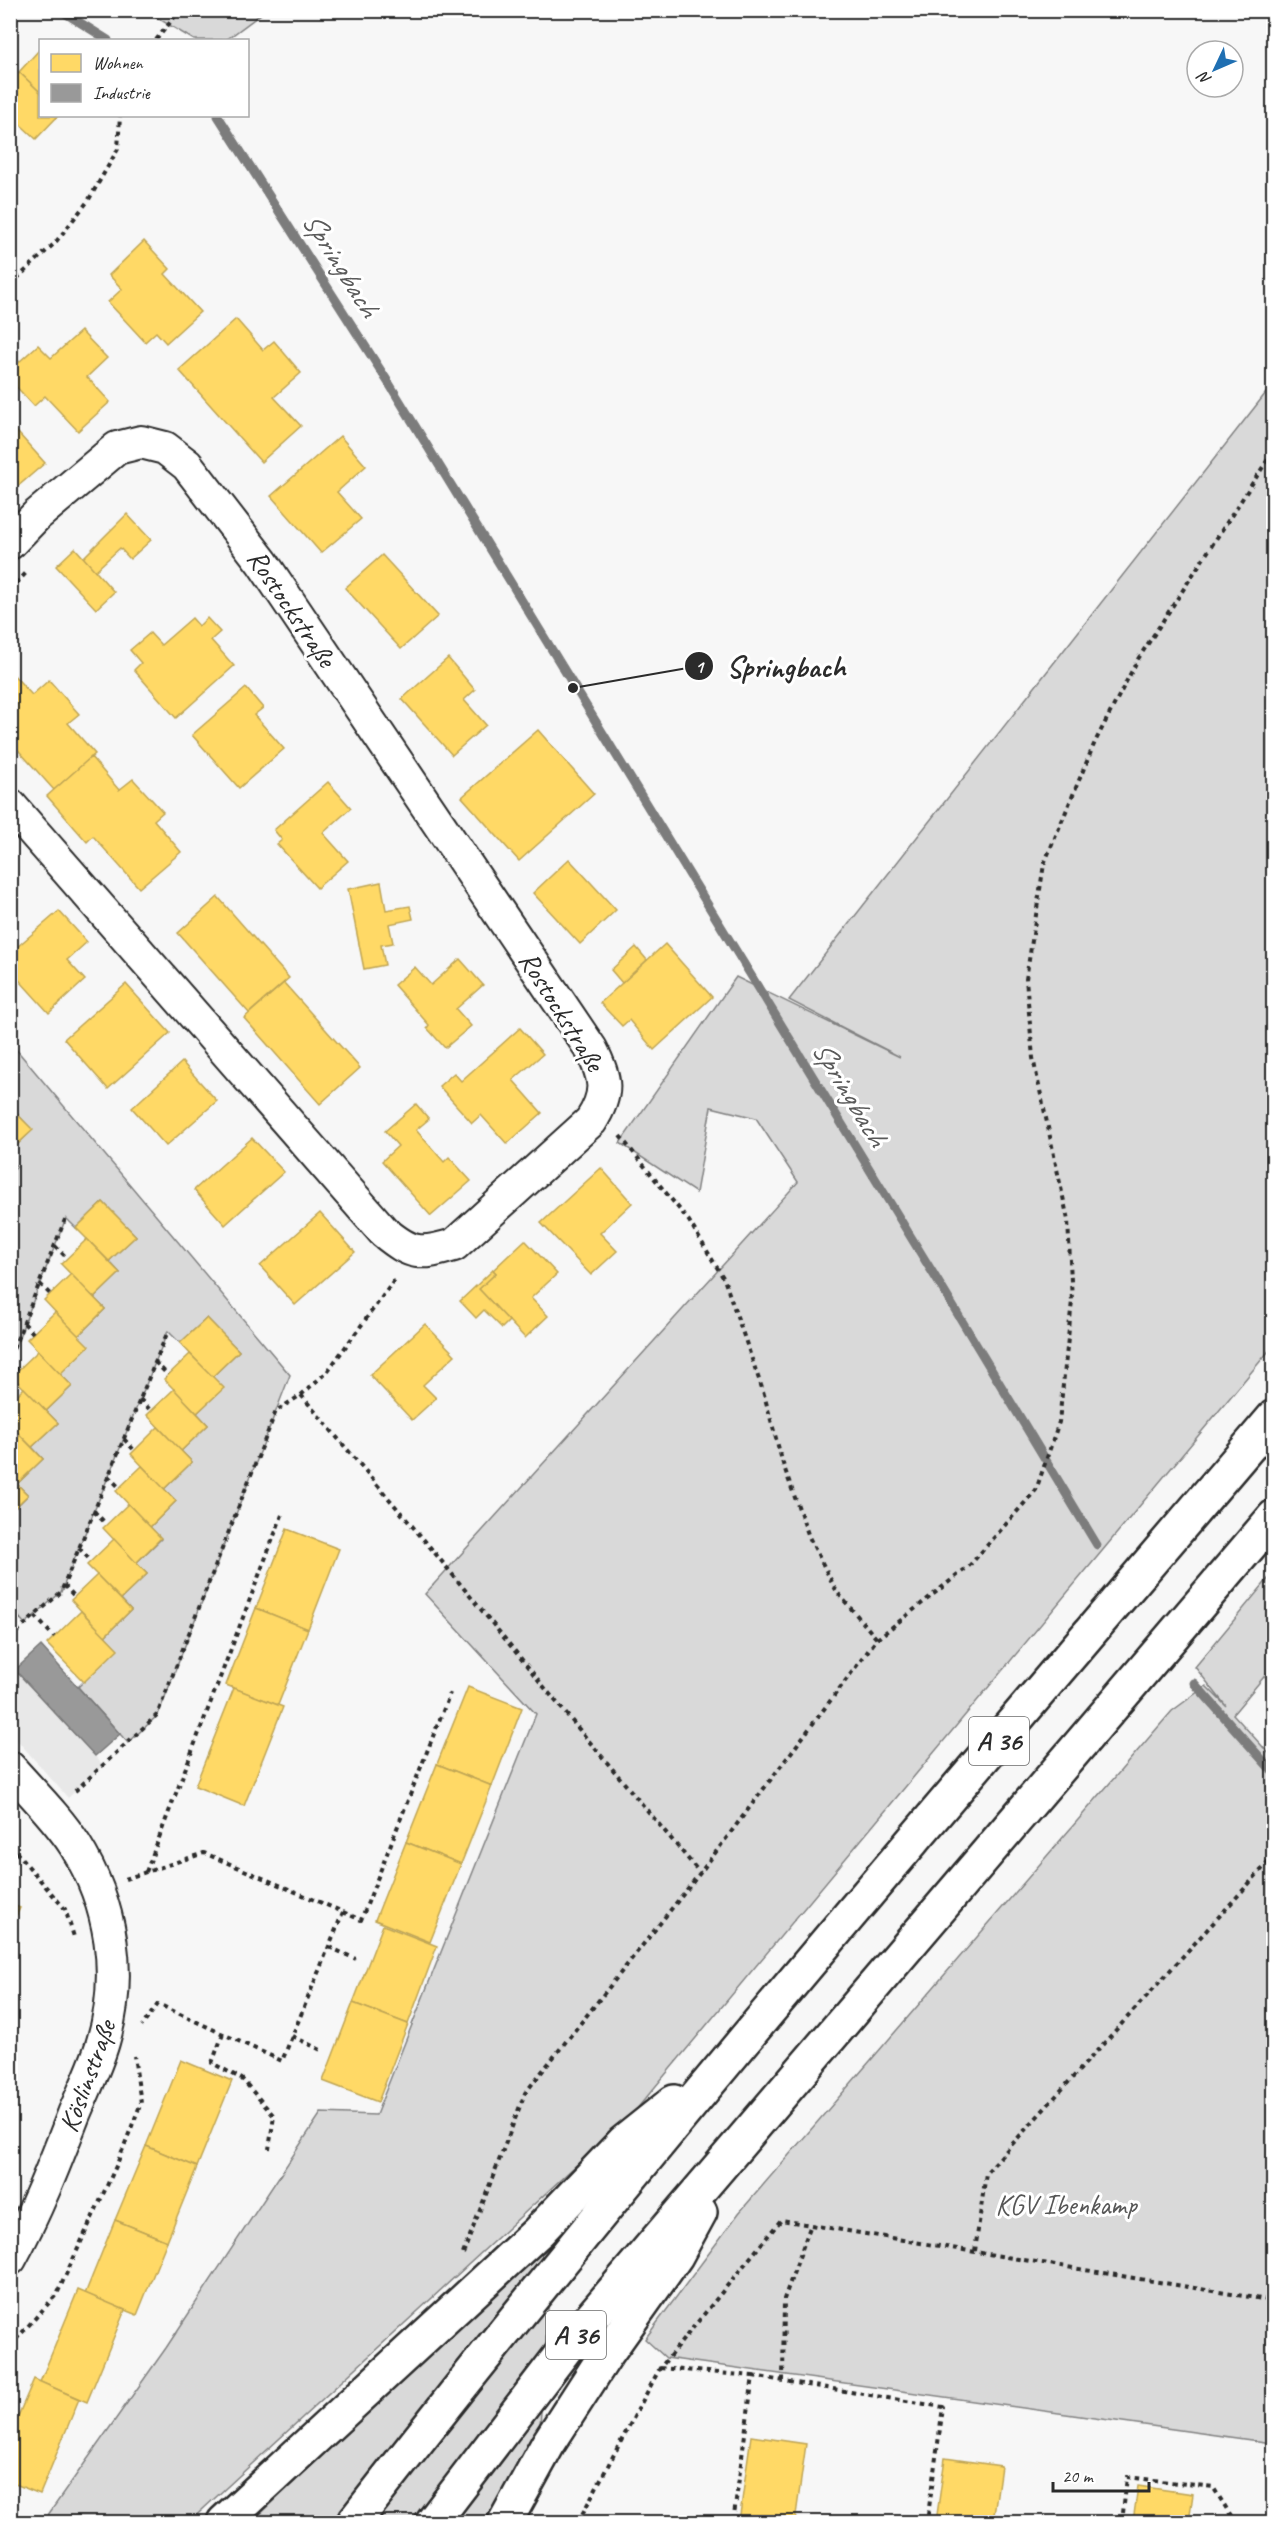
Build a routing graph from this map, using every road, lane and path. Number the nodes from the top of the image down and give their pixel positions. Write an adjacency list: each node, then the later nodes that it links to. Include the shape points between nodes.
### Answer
1 (180, 10): 2 (path)
2 (157, 39)
3 (120, 117): 4 (path, via 118,149 88,201 56,243)
4 (10, 285)
5 (1274, 450): 41 (path, via 1138,659 1095,742 1044,864 1026,979 1033,1058 1068,1220 1072,1301 1059,1422 1036,1490 969,1566)
6 (10, 543): 9 (street, Rostockstraße, via 117,448 141,442 165,448 187,465 262,562 591,1049 605,1082 600,1107 591,1121 454,1245 430,1252 405,1249 384,1232)
7 (33, 566): 8 (path)
8 (10, 590)
9 (10, 805)
10 (616, 1131): 41 (path, via 689,1221 724,1279 809,1537 837,1592)
11 (66, 1217): 12 (path)
12 (55, 1245): 13 (path); 14 (path)
13 (67, 1258)
14 (40, 1284): 15 (path); 16 (path)
15 (50, 1294)
16 (24, 1323): 18 (path); 19 (path)
17 (168, 1331): 20 (path)
18 (33, 1333)
19 (10, 1359): 21 (path)
20 (155, 1362): 22 (path); 23 (path)
21 (18, 1370)
22 (168, 1375)
23 (140, 1399): 24 (path); 26 (path)
24 (151, 1411)
25 (1274, 1417): 59 (highway, A 36)
26 (124, 1439): 27 (path); 28 (path)
27 (134, 1450)
28 (108, 1476): 29 (path); 30 (path)
29 (120, 1488)
30 (94, 1511): 33 (path); 34 (path)
31 (282, 1515): 47 (path)
32 (1274, 1517): 61 (highway, A 36)
33 (106, 1524)
34 (79, 1548): 35 (path); 36 (path)
35 (91, 1561)
36 (64, 1585): 37 (path); 38 (path)
37 (75, 1597)
38 (34, 1616): 39 (path); 40 (path)
39 (54, 1637)
40 (10, 1638)
41 (877, 1638): 48 (path)
42 (450, 1693): 50 (path, via 361,1920)
43 (10, 1768): 65 (street, Köslinstraße, via 74,1845 98,1891 111,1937 113,1976 103,2042 33,2218)
44 (68, 1798): 48 (path, via 158,1715 276,1411 301,1395)
45 (10, 1845): 51 (path, via 64,1909)
46 (1274, 1856): 63 (path, via 986,2173)
47 (145, 1872): 49 (path); 50 (path, via 204,1853)
48 (700, 1873): 64 (path, via 525,2093)
49 (118, 1882)
50 (343, 1912): 52 (path)
51 (77, 1947)
52 (329, 1947): 53 (path); 56 (path)
53 (356, 1959)
54 (139, 2030): 55 (path, via 158,2004)
55 (223, 2034): 56 (path, via 282,2061); 60 (path, via 212,2063 242,2079 274,2116)
56 (292, 2036): 58 (path)
57 (134, 2049): 67 (path, via 141,2103 117,2164 57,2294)
58 (321, 2050)
59 (733, 2053): 71 (highway, via 624,2142 538,2232); 72 (highway, A 36, via 525,2305)
60 (269, 2149)
61 (730, 2156): 73 (highway, A 36, via 576,2335); 74 (highway, via 676,2256 555,2434)
62 (810, 2227): 63 (path); 68 (path, via 781,2220); 70 (path, via 784,2299)
63 (975, 2251): 66 (path)
64 (462, 2257)
65 (10, 2259)
66 (1274, 2301)
67 (10, 2346)
68 (660, 2368): 69 (path); 75 (path)
69 (753, 2376): 70 (path); 76 (path)
70 (783, 2381): 77 (path, via 943,2407)
71 (224, 2523)
72 (354, 2523)
73 (433, 2523)
74 (505, 2523)
75 (578, 2523)
76 (733, 2523)
77 (927, 2523)
78 (1122, 2523): 79 (path, via 1127,2477 1213,2487)
79 (1235, 2523)

